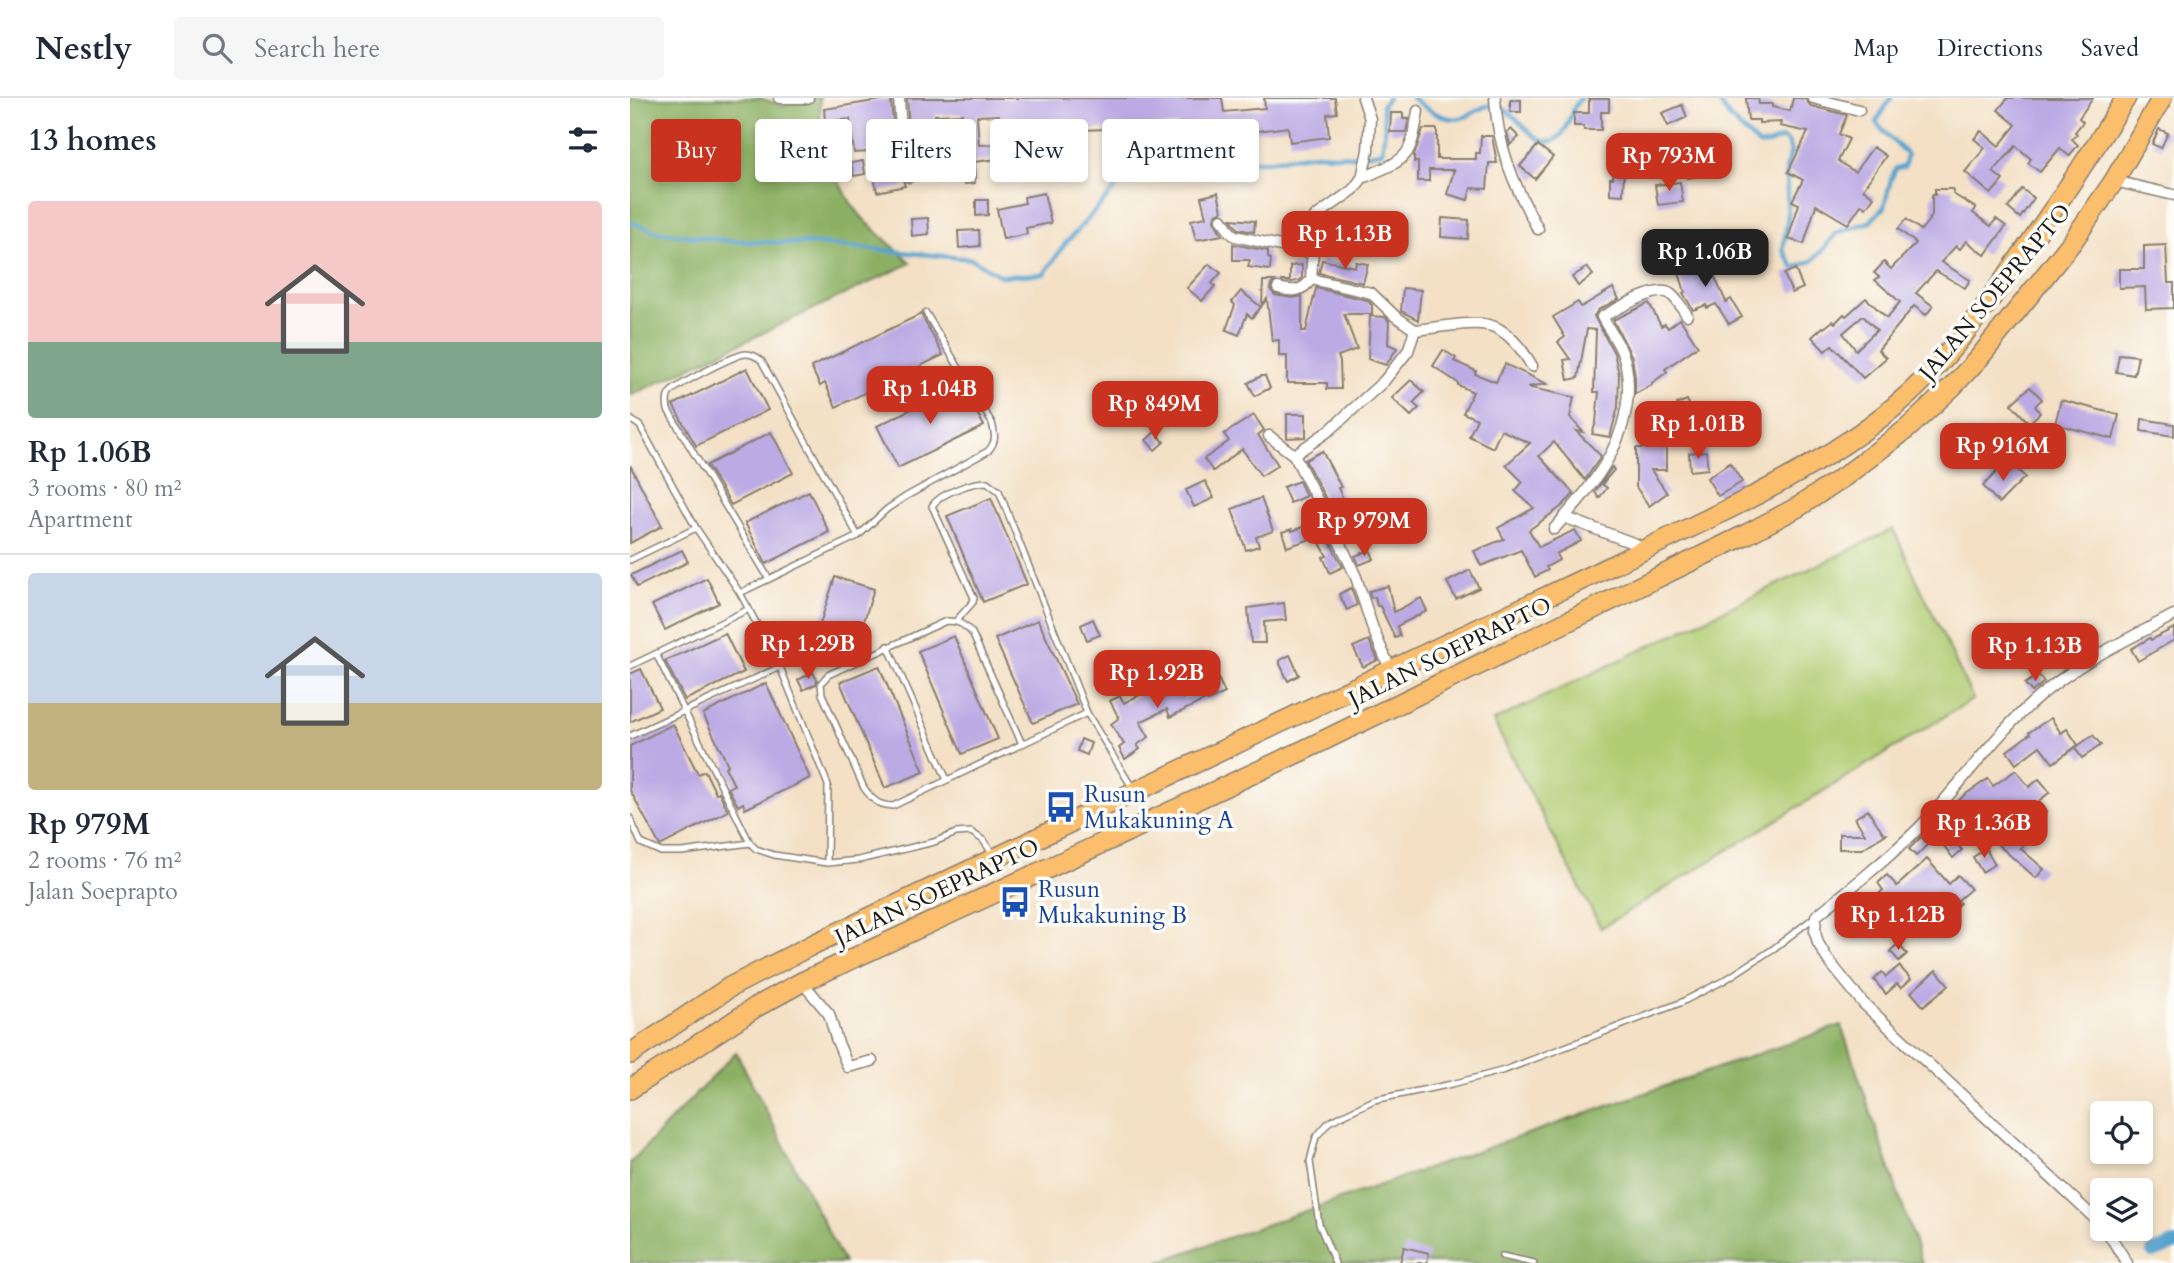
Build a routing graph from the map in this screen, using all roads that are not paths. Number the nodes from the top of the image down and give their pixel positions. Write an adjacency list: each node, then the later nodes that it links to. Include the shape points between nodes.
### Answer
1 (779, 98): 8 (street)
2 (808, 98): 8 (street)
3 (899, 98): 12 (street)
4 (1363, 98): 13 (street, via 1370,119)
5 (1813, 98): 10 (street)
6 (2126, 98): 32 (highway, JALAN SOEPRAPTO, via 2071,186 1982,310 1895,407 1817,461)
7 (2162, 98): 14 (highway, JALAN SOEPRAPTO)
8 (792, 99)
9 (1495, 99): 17 (street, via 1502,148)
10 (1859, 110)
11 (1418, 111): 13 (street, via 1413,141 1403,159)
12 (900, 119)
13 (1362, 178): 18 (street, via 1315,217)
14 (2114, 181): 15 (street); 55 (highway, JALAN SOEPRAPTO, via 2072,242 1952,387 1908,428 1798,507 1316,744)
15 (2174, 195)
16 (1222, 219): 18 (street, via 1235,236)
17 (1538, 229)
18 (1313, 253): 19 (street)
19 (1311, 279): 20 (street, via 1297,290); 23 (street, via 1371,293)
20 (1278, 288)
21 (926, 313): 31 (lane, via 992,423 994,444 887,509)
22 (1687, 314): 28 (street, via 1670,294 1661,291 1602,317 1622,352 1628,404 1617,444 1597,478)
23 (1415, 330): 24 (street, via 1486,324 1502,330); 27 (street, via 1408,351 1384,381 1330,430)
24 (1531, 366)
25 (630, 419): 29 (lane, via 640,426)
26 (1269, 436): 27 (street)
27 (1294, 455): 43 (street, via 1356,576)
28 (1564, 517): 30 (street); 32 (street)
29 (696, 528): 33 (lane); 35 (lane)
30 (1553, 529)
31 (858, 536): 34 (lane); 34 (lane, via 761,360 740,355 683,383 669,392 666,401)
32 (1644, 550): 43 (highway, JALAN SOEPRAPTO)
33 (630, 559)
34 (769, 579): 35 (lane)
35 (740, 593): 36 (lane)
36 (749, 610): 40 (lane); 42 (lane)
37 (2174, 615): 54 (street, via 2077,666 2039,696 1919,828)
38 (956, 621): 39 (lane); 45 (lane, via 974,598 932,506 968,485 987,482 999,491); 47 (lane, via 972,633)
39 (888, 646): 48 (lane); 48 (lane, via 828,675 821,683 822,694 872,800 894,806)
40 (656, 654): 41 (lane); 44 (lane)
41 (630, 666)
42 (780, 667): 44 (lane); 53 (lane, via 828,785)
43 (1391, 671): 49 (highway, JALAN SOEPRAPTO)
44 (684, 711): 46 (lane); 51 (lane)
45 (1087, 713): 47 (lane); 49 (lane)
46 (630, 736)
47 (1022, 744): 48 (lane)
48 (947, 780)
49 (1134, 792): 52 (highway, JALAN SOEPRAPTO)
50 (630, 818): 51 (lane, via 641,843 661,852)
51 (751, 844): 53 (lane, via 774,855)
52 (996, 859): 53 (lane, via 971,832 859,860); 56 (highway, JALAN SOEPRAPTO, via 730,987)
53 (827, 863)
54 (1816, 916): 59 (street, via 1818,943 1863,1003); 62 (lane, via 1773,949 1680,1003 1505,1070 1374,1100 1329,1122 1316,1137 1310,1161 1319,1224)
55 (802, 982): 57 (street, via 830,1014 848,1067); 58 (highway, JALAN SOEPRAPTO)
56 (630, 1054)
57 (872, 1061)
58 (630, 1089)
59 (2090, 1215)
60 (2112, 1241): 64 (street)
61 (1502, 1256): 63 (lane)
62 (1335, 1263)
63 (1534, 1263)
64 (2127, 1263)

